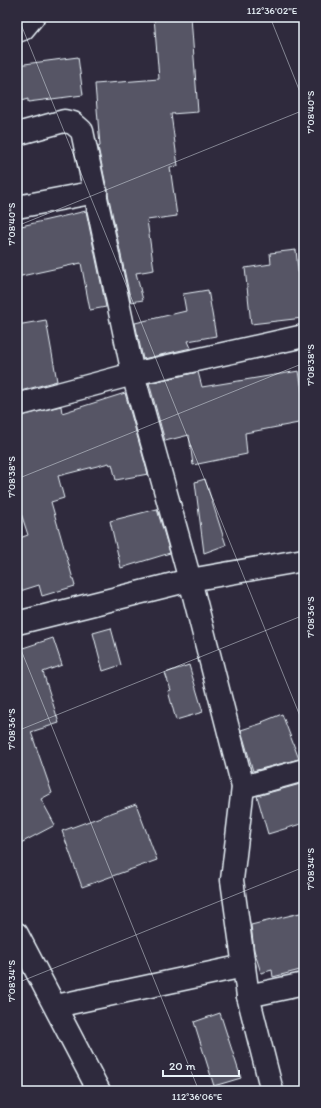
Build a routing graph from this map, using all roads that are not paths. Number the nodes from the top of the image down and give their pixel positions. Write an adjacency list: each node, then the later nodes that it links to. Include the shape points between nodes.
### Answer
1 (33, 17): 2 (street, via 23,29)
2 (17, 31)
3 (17, 134): 4 (street, via 64,122 73,123 82,131)
4 (96, 192): 5 (street); 7 (street)
5 (17, 207)
6 (304, 336): 7 (street)
7 (133, 374): 8 (street); 10 (street)
8 (17, 405)
9 (304, 560): 10 (street)
10 (190, 580): 11 (street); 13 (street)
11 (17, 623)
12 (304, 770): 13 (street)
13 (243, 787): 15 (street, via 232,880)
14 (17, 934): 18 (street)
15 (244, 966): 17 (street); 18 (street)
16 (304, 984): 17 (street)
17 (248, 996): 20 (street)
18 (56, 1006): 19 (street)
19 (99, 1091)
20 (272, 1091)

